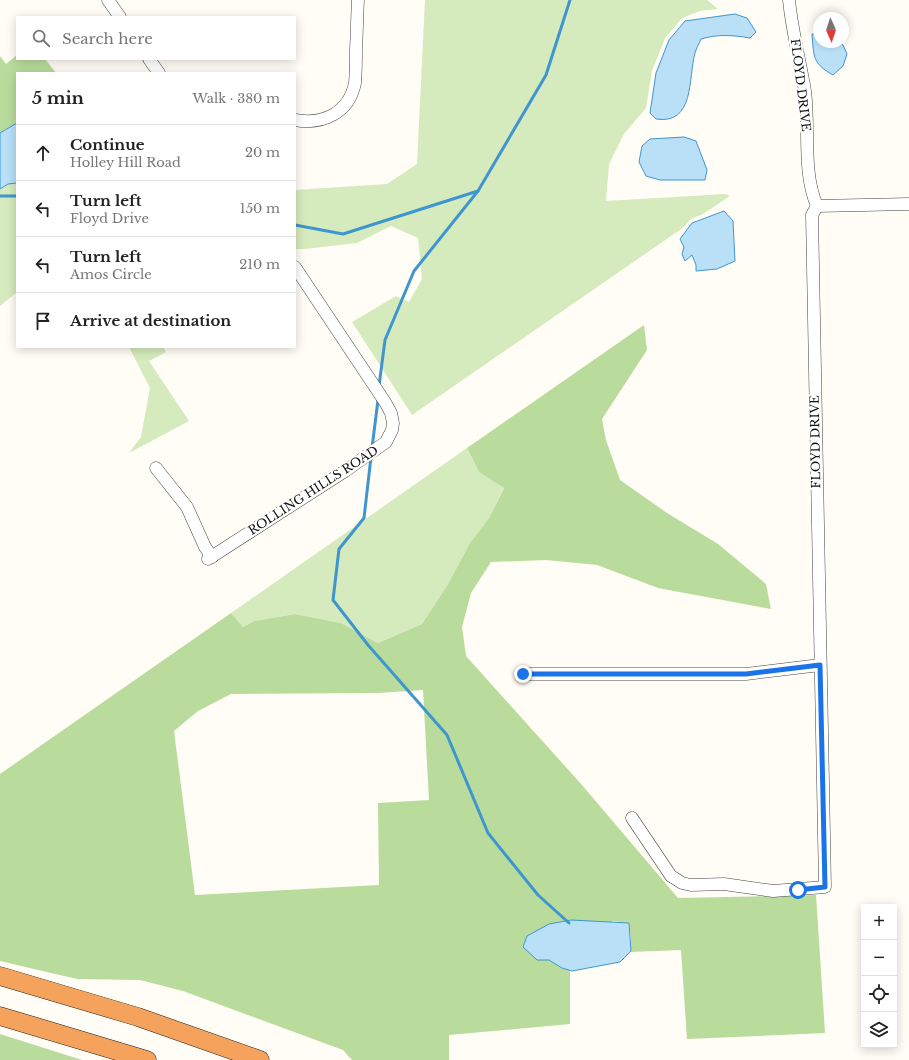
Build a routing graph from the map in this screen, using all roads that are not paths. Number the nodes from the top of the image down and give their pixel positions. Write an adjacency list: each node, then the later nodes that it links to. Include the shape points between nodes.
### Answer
1 (108, 0): 4 (street)
2 (358, 0): 7 (street, via 355,81 349,99 330,117 313,122)
3 (789, 0): 9 (street, FLOYD DRIVE, via 805,98 809,182)
4 (119, 16)
5 (150, 60): 6 (street)
6 (158, 72)
7 (296, 120)
8 (909, 204): 9 (street)
9 (817, 206): 12 (street, FLOYD DRIVE, via 812,215)
10 (296, 268): 11 (street, ROLLING HILLS ROAD, via 391,413 392,430 386,442 210,558 187,507)
11 (156, 468)
12 (820, 665): 13 (street, via 746,674); 14 (street, FLOYD DRIVE, via 825,887 773,891 724,884 682,883 671,876)
13 (523, 674)
14 (632, 818)
15 (0, 976): 18 (highway, via 138,1017)
16 (0, 1016): 17 (highway)
17 (147, 1060)
18 (260, 1060)

